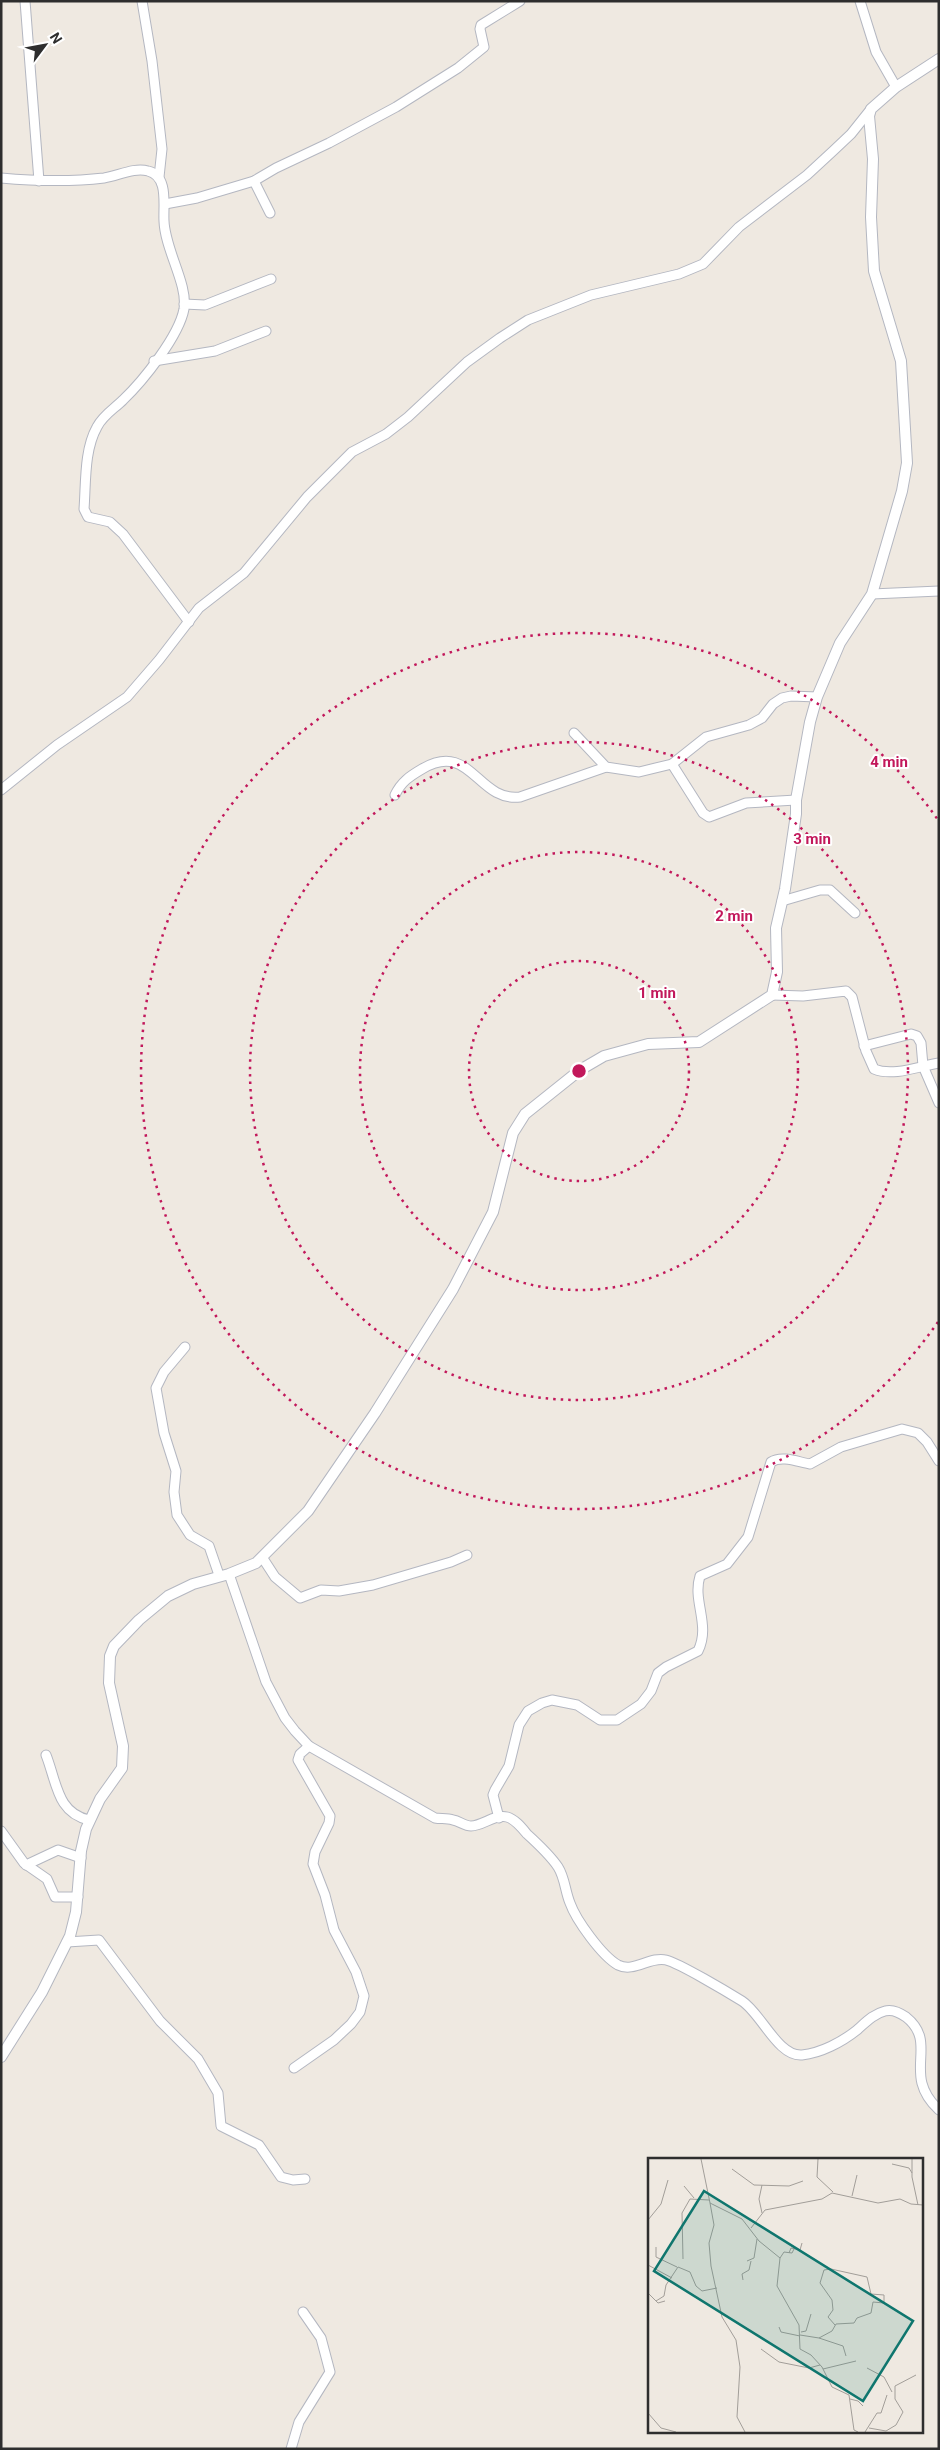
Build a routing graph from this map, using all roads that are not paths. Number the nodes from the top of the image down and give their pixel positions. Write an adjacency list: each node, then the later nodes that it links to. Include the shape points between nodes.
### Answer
1 (25, 1): 10 (street)
2 (142, 1): 8 (street, via 162,149)
3 (520, 1): 11 (street, via 481,25 484,46 458,68 396,107)
4 (860, 1): 6 (street, via 876,52)
5 (939, 59): 6 (street)
6 (896, 87): 7 (street)
7 (871, 108): 19 (street, via 873,261 901,361 908,447 902,491); 20 (street, via 833,151 739,227 702,264 565,304 528,320 487,346 408,417 345,458 288,519 244,573 199,608)
8 (159, 177): 10 (street, via 142,170 103,178); 12 (street)
9 (1, 178): 10 (street)
10 (39, 181)
11 (254, 181): 12 (street); 13 (street)
12 (165, 204): 15 (street, via 165,233)
13 (270, 213)
14 (271, 279): 15 (street, via 205,305)
15 (184, 304): 17 (street, via 176,329)
16 (266, 331): 17 (street, via 215,351)
17 (154, 362): 20 (street, via 136,386 100,420 94,432 84,511 90,518 112,524 123,534)
18 (939, 591): 19 (street)
19 (872, 594): 21 (street, via 840,643)
20 (188, 622): 25 (street, via 124,699 57,745)
21 (817, 697): 23 (street, via 782,698 749,726 706,737); 27 (street)
22 (574, 733): 24 (street)
23 (672, 764): 24 (street, via 639,772); 27 (street, via 703,813 710,817 746,803)
24 (606, 767): 26 (street, via 520,797 508,798 457,762 441,761 412,774 400,784)
25 (1, 790)
26 (395, 795)
27 (796, 800): 28 (street)
28 (782, 901): 29 (street, via 825,889 833,892); 30 (street, via 776,928 777,972)
29 (855, 913)
30 (772, 995): 31 (street, via 849,992); 38 (street, via 699,1042 648,1044 604,1056 574,1074 521,1118 511,1139 493,1212 443,1307 316,1499)
31 (864, 1046): 33 (street, via 872,1067 877,1071); 33 (street, via 914,1034 920,1038)
32 (939, 1063): 33 (street)
33 (923, 1066): 34 (street)
34 (939, 1102)
35 (185, 1347): 39 (street, via 164,1372 156,1388 164,1433 176,1471 177,1515 190,1535 208,1546)
36 (939, 1461): 42 (street, via 918,1433 902,1429 842,1447 810,1464 786,1459 771,1462 748,1537 727,1564 700,1576 698,1589 704,1627 698,1650 658,1673 651,1691 641,1704 617,1720 600,1720 577,1705 558,1700 542,1703 528,1711 520,1725 509,1766 494,1790)
37 (467, 1555): 38 (street, via 373,1585 343,1591 321,1590 300,1598 274,1577)
38 (262, 1557): 39 (street, via 247,1568)
39 (224, 1575): 40 (street, via 266,1682 285,1718); 43 (street, via 168,1596 114,1646 110,1656 109,1683 123,1746 122,1768)
40 (309, 1746): 42 (street, via 431,1817 472,1826); 50 (street, via 298,1760 330,1820 313,1864 334,1930 356,1972 364,1996 351,2024)
41 (46, 1755): 43 (street, via 61,1799 69,1812)
42 (499, 1818): 51 (street, via 512,1820 550,1856 564,1879 573,1910 594,1941 614,1962 628,1967 657,1960 672,1962 744,2002 792,2053 800,2055 826,2048 885,2011 895,2011 907,2018 917,2029 924,2045 920,2073 922,2087)
43 (89, 1820): 45 (street)
44 (1, 1830): 46 (street)
45 (81, 1858): 46 (street, via 58,1850); 47 (street)
46 (26, 1865): 47 (street, via 47,1879 55,1897)
47 (78, 1897): 48 (street, via 74,1925)
48 (67, 1942): 49 (street, via 42,1992); 52 (street, via 99,1940 160,2021 198,2059 219,2097 221,2126 259,2145 281,2177)
49 (1, 2057)
50 (294, 2068)
51 (939, 2110)
52 (305, 2179)
53 (303, 2312): 54 (street, via 321,2338 330,2372 299,2422)
54 (291, 2449)

